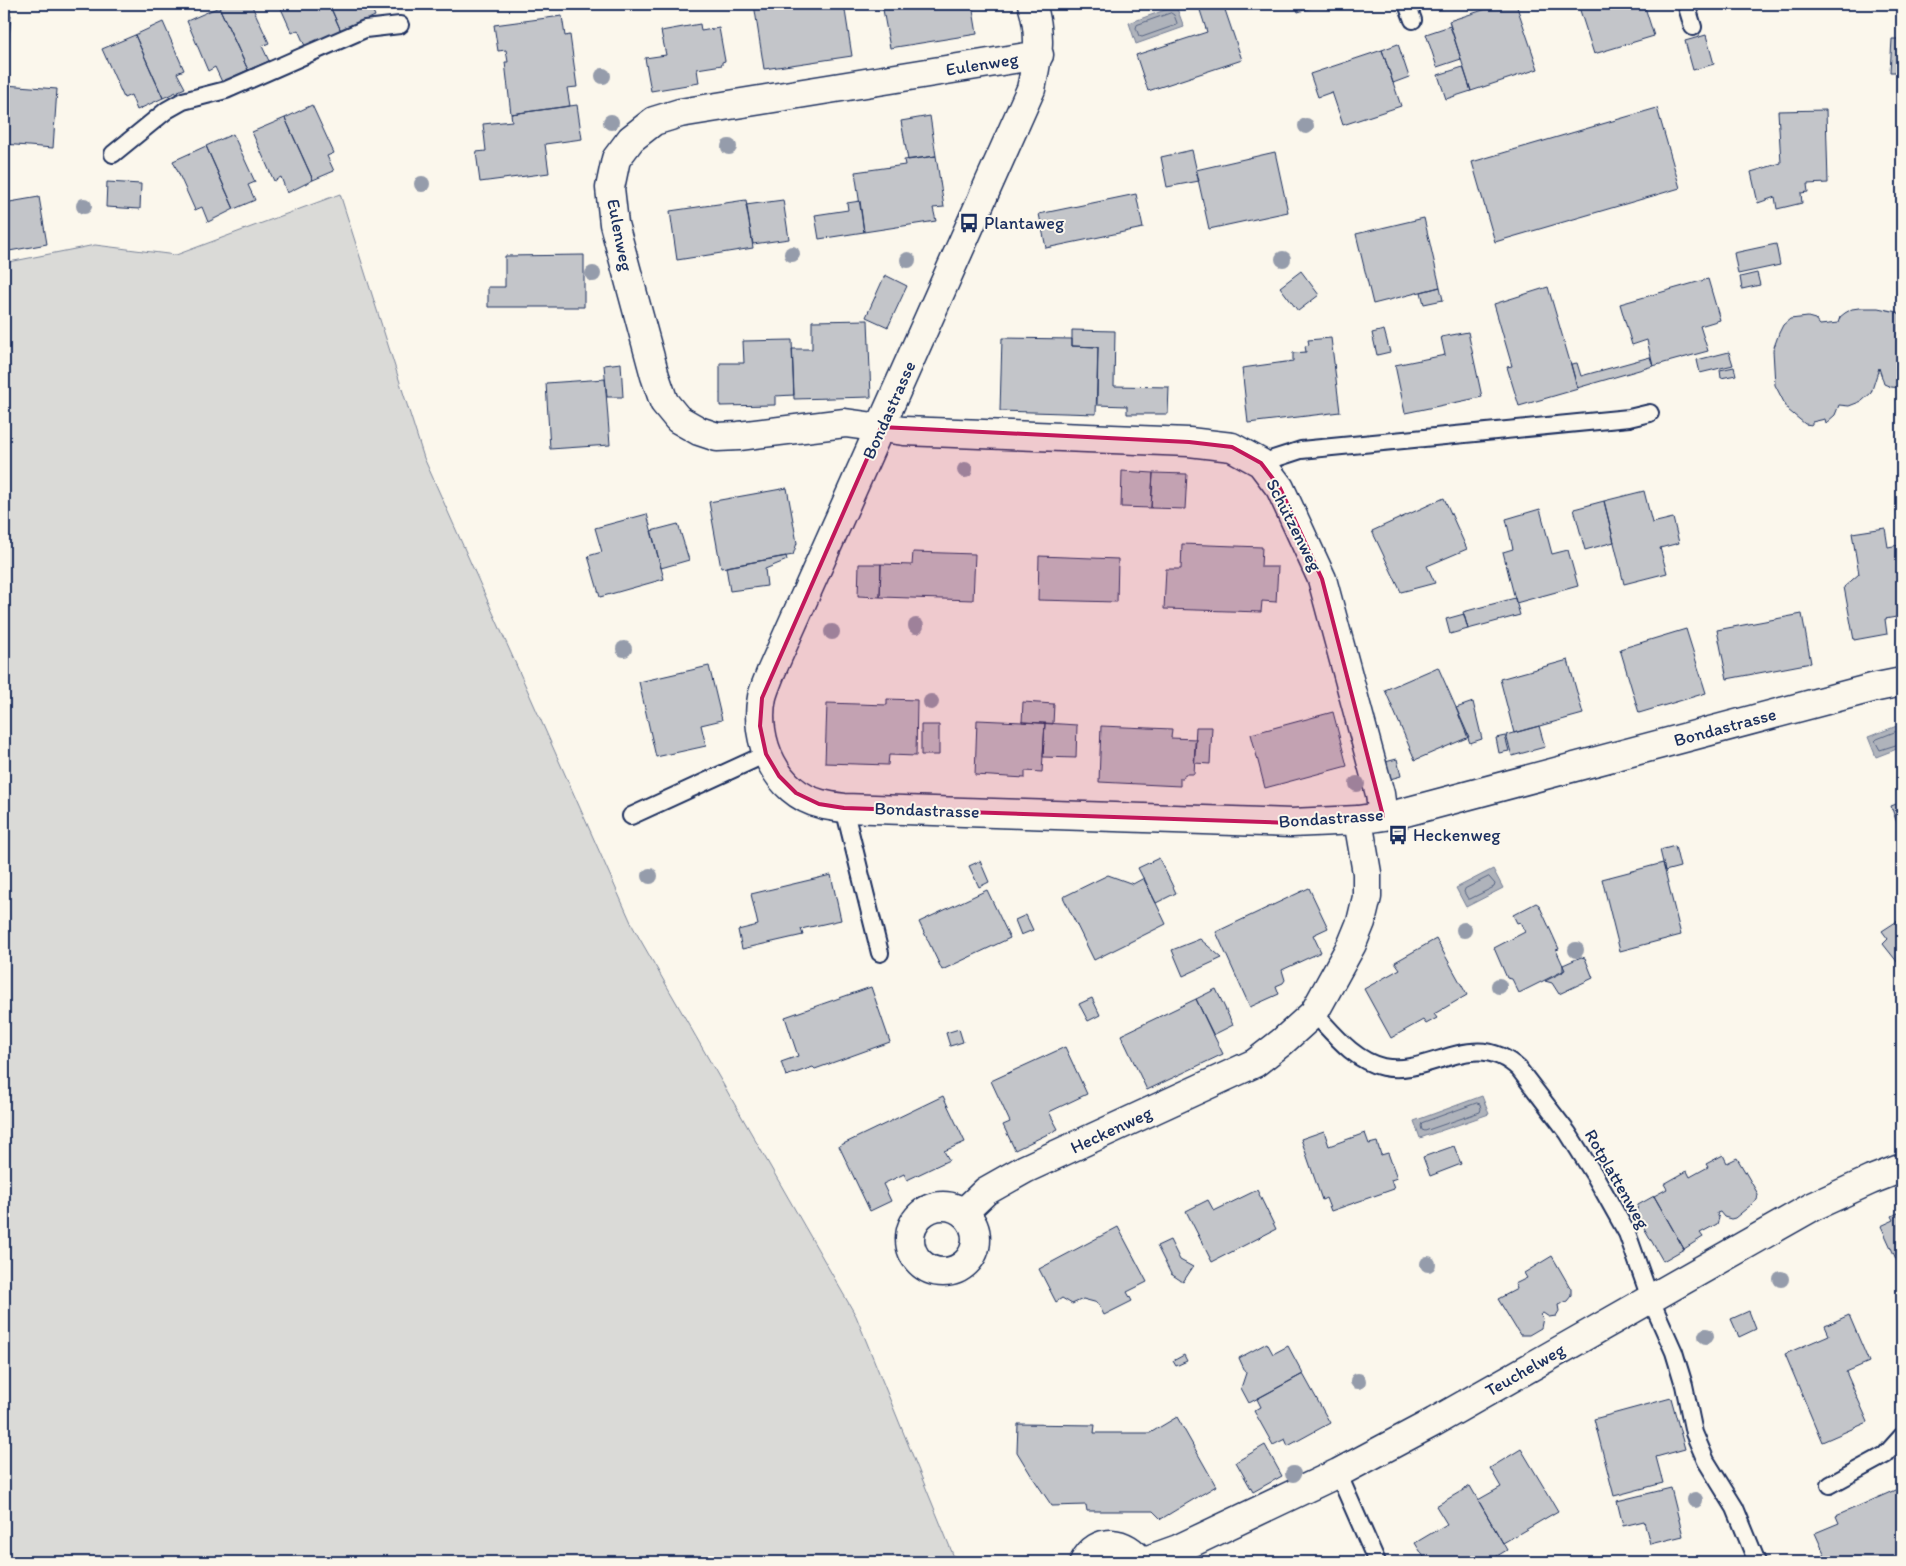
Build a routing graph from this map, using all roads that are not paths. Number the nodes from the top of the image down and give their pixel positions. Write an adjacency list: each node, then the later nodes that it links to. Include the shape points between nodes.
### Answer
1 (1032, 4): 7 (street, Bondastrasse, via 1038,22)
2 (1407, 4): 4 (lane)
3 (1686, 4): 6 (lane)
4 (1412, 20)
5 (400, 25): 8 (lane, via 365,29 226,90 183,102 167,110)
6 (1693, 28)
7 (1039, 55): 10 (street, Bondastrasse, via 1031,88 1020,114); 10 (street, Eulenweg, via 680,113 654,121 631,139 616,159 610,188 614,224 655,376 664,402 678,419 717,437 845,422)
8 (113, 154)
9 (1650, 413): 11 (lane, via 1630,418 1301,450)
10 (881, 427): 11 (street, Schützenweg, via 923,432 1189,442 1232,447); 13 (street, Bondastrasse, via 770,672 760,716)
11 (1261, 463): 16 (street, Schützenweg, via 1280,488 1322,579 1380,794)
12 (1902, 682): 16 (street, Bondastrasse, via 1398,814)
13 (766, 754): 14 (street, Bondastrasse, via 779,776 796,793 820,804); 15 (lane)
14 (844, 808): 16 (street, Bondastrasse, via 1290,823); 17 (lane)
15 (631, 816)
16 (1371, 818): 18 (street, Heckenweg, via 1366,897 1361,922)
17 (880, 953)
18 (1314, 1013): 20 (street, Heckenweg, via 1254,1063 1025,1169 986,1191); 21 (lane, Rotplattenweg, via 1350,1049 1366,1061 1382,1067 1417,1065 1478,1051 1500,1055 1511,1062 1529,1081 1595,1176 1627,1233)
19 (1902, 1168): 21 (street, Teuchelweg, via 1812,1207)
20 (963, 1213)
21 (1650, 1298): 23 (street, Teuchelweg); 28 (lane, Rotplattenweg, via 1674,1352 1694,1433 1706,1461 1735,1508)
22 (1902, 1436): 24 (lane, via 1885,1455)
23 (1338, 1473): 26 (street, Teuchelweg, via 1178,1549); 27 (lane)
24 (1830, 1485)
25 (1084, 1562): 26 (street, Teuchelweg, via 1095,1548 1116,1544 1127,1547)
26 (1142, 1562)
27 (1377, 1562)
28 (1756, 1562)

